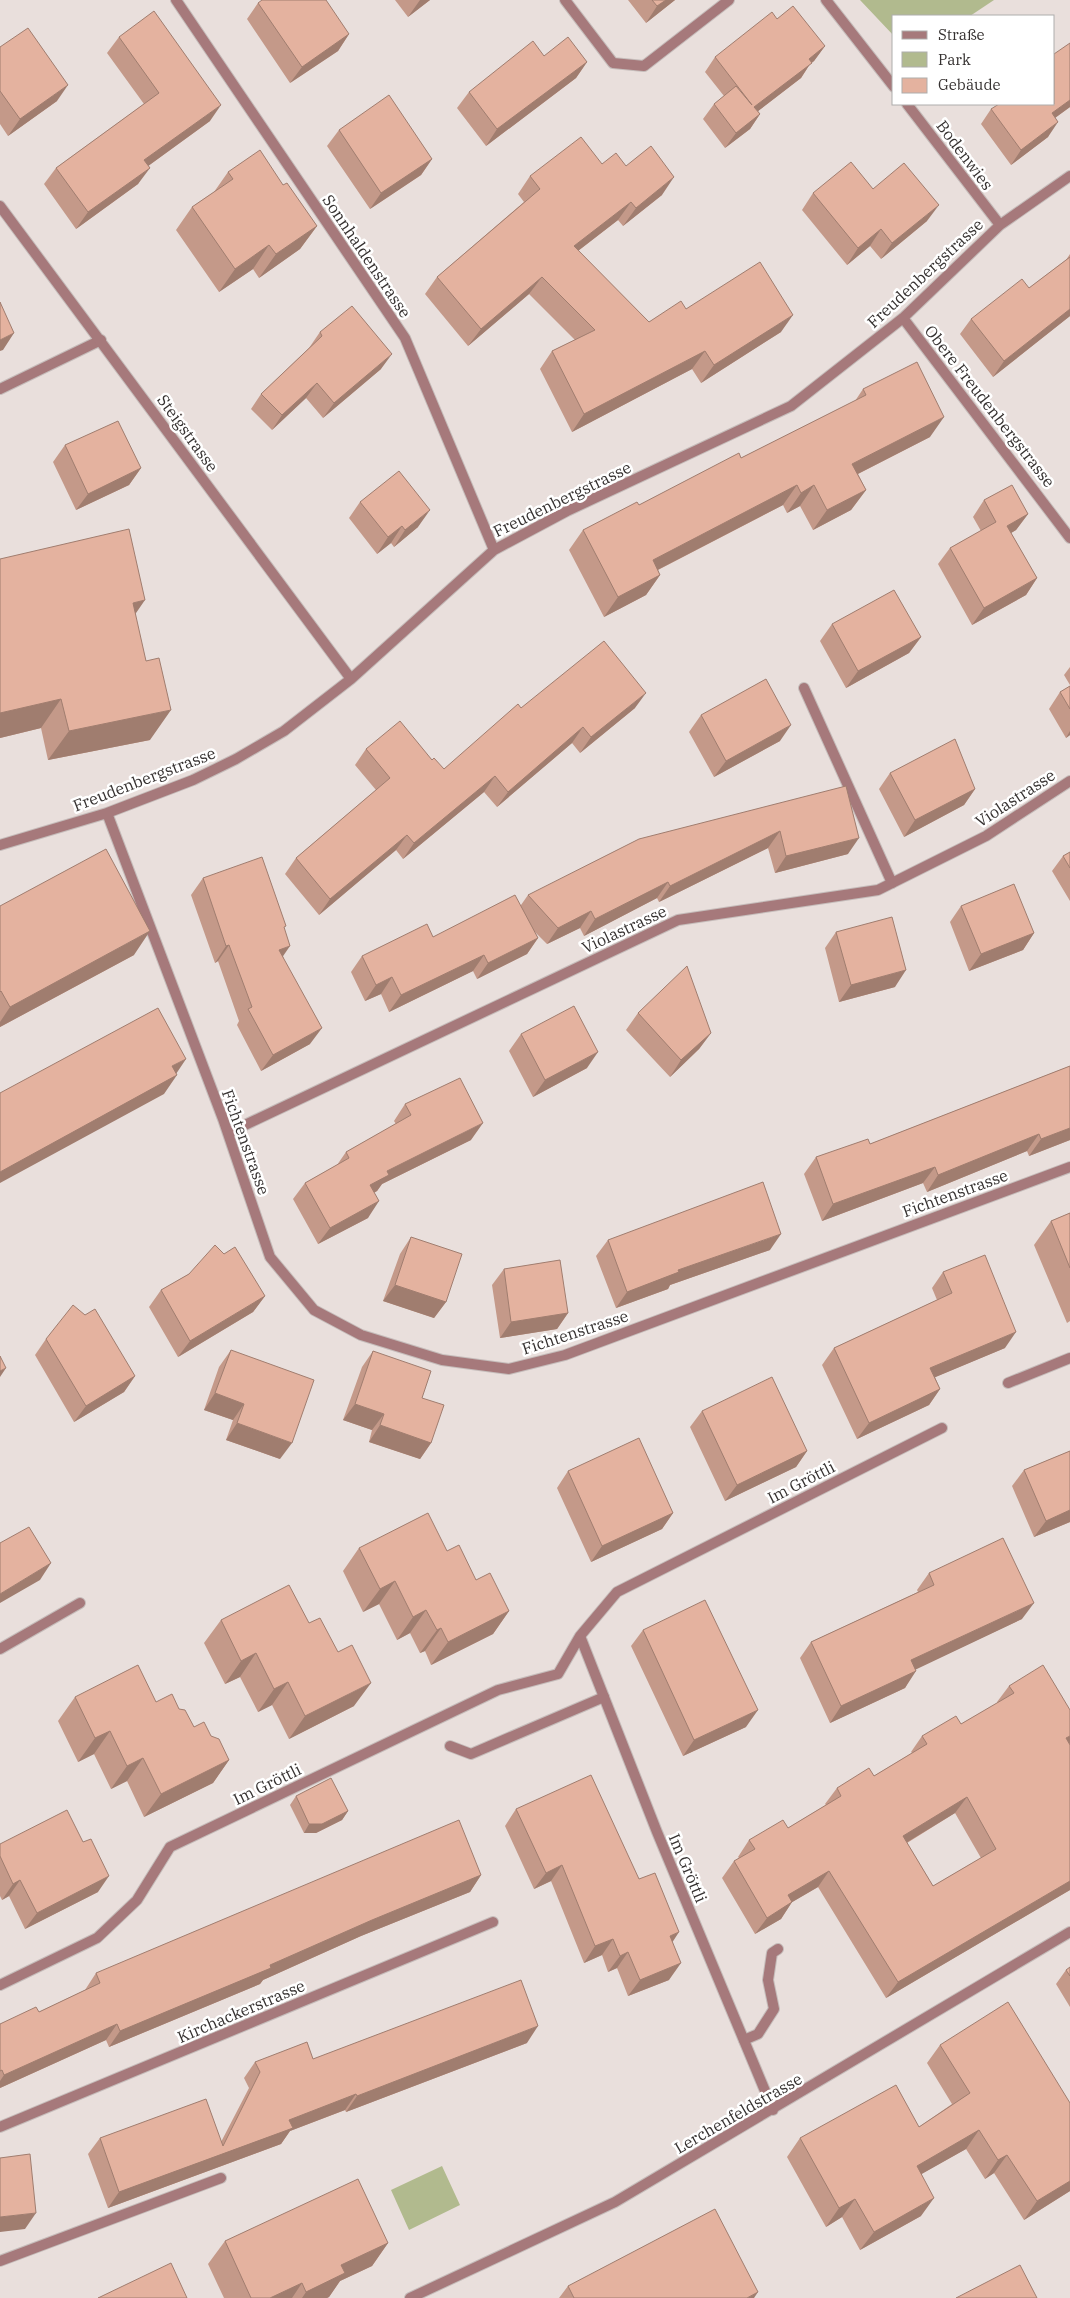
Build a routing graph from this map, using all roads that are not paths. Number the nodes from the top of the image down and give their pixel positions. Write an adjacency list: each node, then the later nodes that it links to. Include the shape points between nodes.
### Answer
1 (176, 0): 14 (street, Sonnhaldenstrasse, via 405,338)
2 (565, 0): 3 (street, via 612,63 644,66)
3 (729, 0)
4 (826, 0): 5 (street)
5 (892, 84)
6 (908, 105): 9 (street, Bodenwies)
7 (1070, 176): 9 (street, Freudenbergstrasse)
8 (0, 206): 11 (street, Steigstrasse)
9 (1000, 225): 10 (street, Freudenbergstrasse)
10 (903, 318): 13 (street, Obere Freudenbergstrasse); 14 (street, Freudenbergstrasse, via 790,406 567,511)
11 (101, 340): 12 (street); 15 (street, Steigstrasse)
12 (0, 389)
13 (1070, 538)
14 (494, 550): 15 (street, Freudenbergstrasse)
15 (351, 679): 18 (street, Freudenbergstrasse, via 284,731 236,760)
16 (804, 688): 20 (street)
17 (1070, 780): 20 (street, Violastrasse, via 986,836)
18 (107, 812): 19 (street, Freudenbergstrasse); 21 (street, Fichtenstrasse)
19 (0, 845)
20 (892, 883): 21 (street, Violastrasse, via 878,890 678,920)
21 (228, 1134): 22 (street, Fichtenstrasse, via 270,1257 314,1310 361,1335 433,1357 509,1369 574,1351)
22 (1070, 1166)
23 (1070, 1358): 24 (street)
24 (1008, 1383)
25 (942, 1428): 27 (street, Im Gröttli, via 617,1592)
26 (80, 1603): 28 (street)
27 (580, 1636): 29 (street, Im Gröttli); 34 (street, Im Gröttli, via 558,1674 498,1690 170,1847 137,1900 97,1938)
28 (0, 1648)
29 (604, 1697): 30 (street, via 471,1754); 35 (street, Im Gröttli)
30 (450, 1746)
31 (493, 1922): 37 (street, Kirchackerstrasse)
32 (1070, 1932): 36 (street, Lerchenfeldstrasse)
33 (778, 1949): 35 (street, via 772,1953 768,1980 774,2009 758,2034)
34 (0, 1985)
35 (744, 2040): 36 (street, Im Gröttli)
36 (774, 2110): 40 (street, Lerchenfeldstrasse, via 614,2202)
37 (0, 2127)
38 (221, 2178): 39 (street)
39 (0, 2261)
40 (410, 2298)

